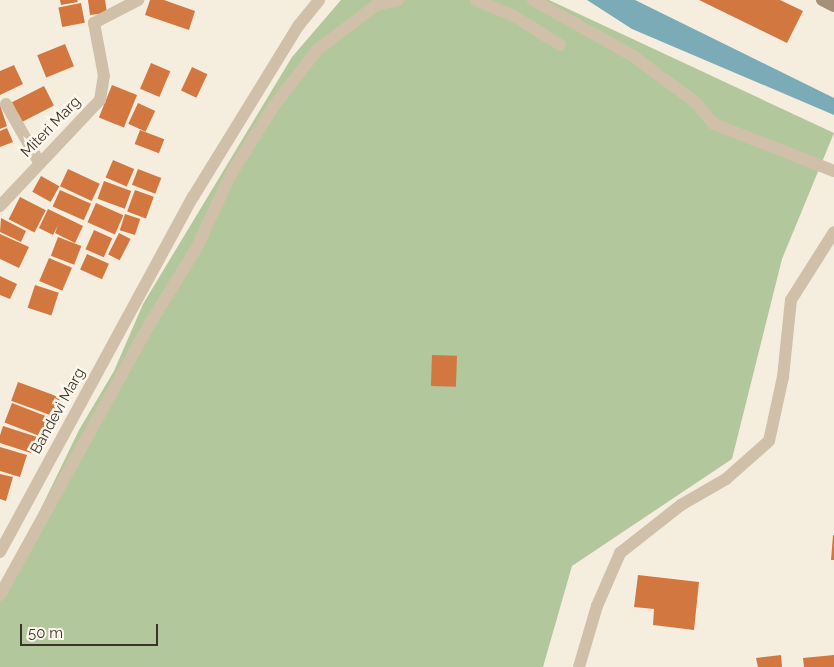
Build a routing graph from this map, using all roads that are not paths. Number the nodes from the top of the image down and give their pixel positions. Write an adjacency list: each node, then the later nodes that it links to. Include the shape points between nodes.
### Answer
1 (138, 0): 10 (street, Miteri Marg, via 94,23 104,76 100,100)
2 (319, 0): 14 (street, Bandevi Marg, via 299,25 192,197)
3 (398, 0): 15 (street, via 376,5 317,50 273,108 232,174 196,249 149,325)
4 (476, 0): 8 (street, via 514,16)
5 (534, 0): 11 (street, via 633,56 695,102 714,124)
6 (822, 0): 7 (main road)
7 (834, 6)
8 (560, 45)
9 (6, 104): 10 (street)
10 (39, 162): 12 (street, Miteri Marg)
11 (834, 171)
12 (0, 206)
13 (834, 232): 16 (street, via 791,300 783,377 769,441 726,479 681,505 620,552 597,606)
14 (0, 552)
15 (0, 595)
16 (579, 667)

